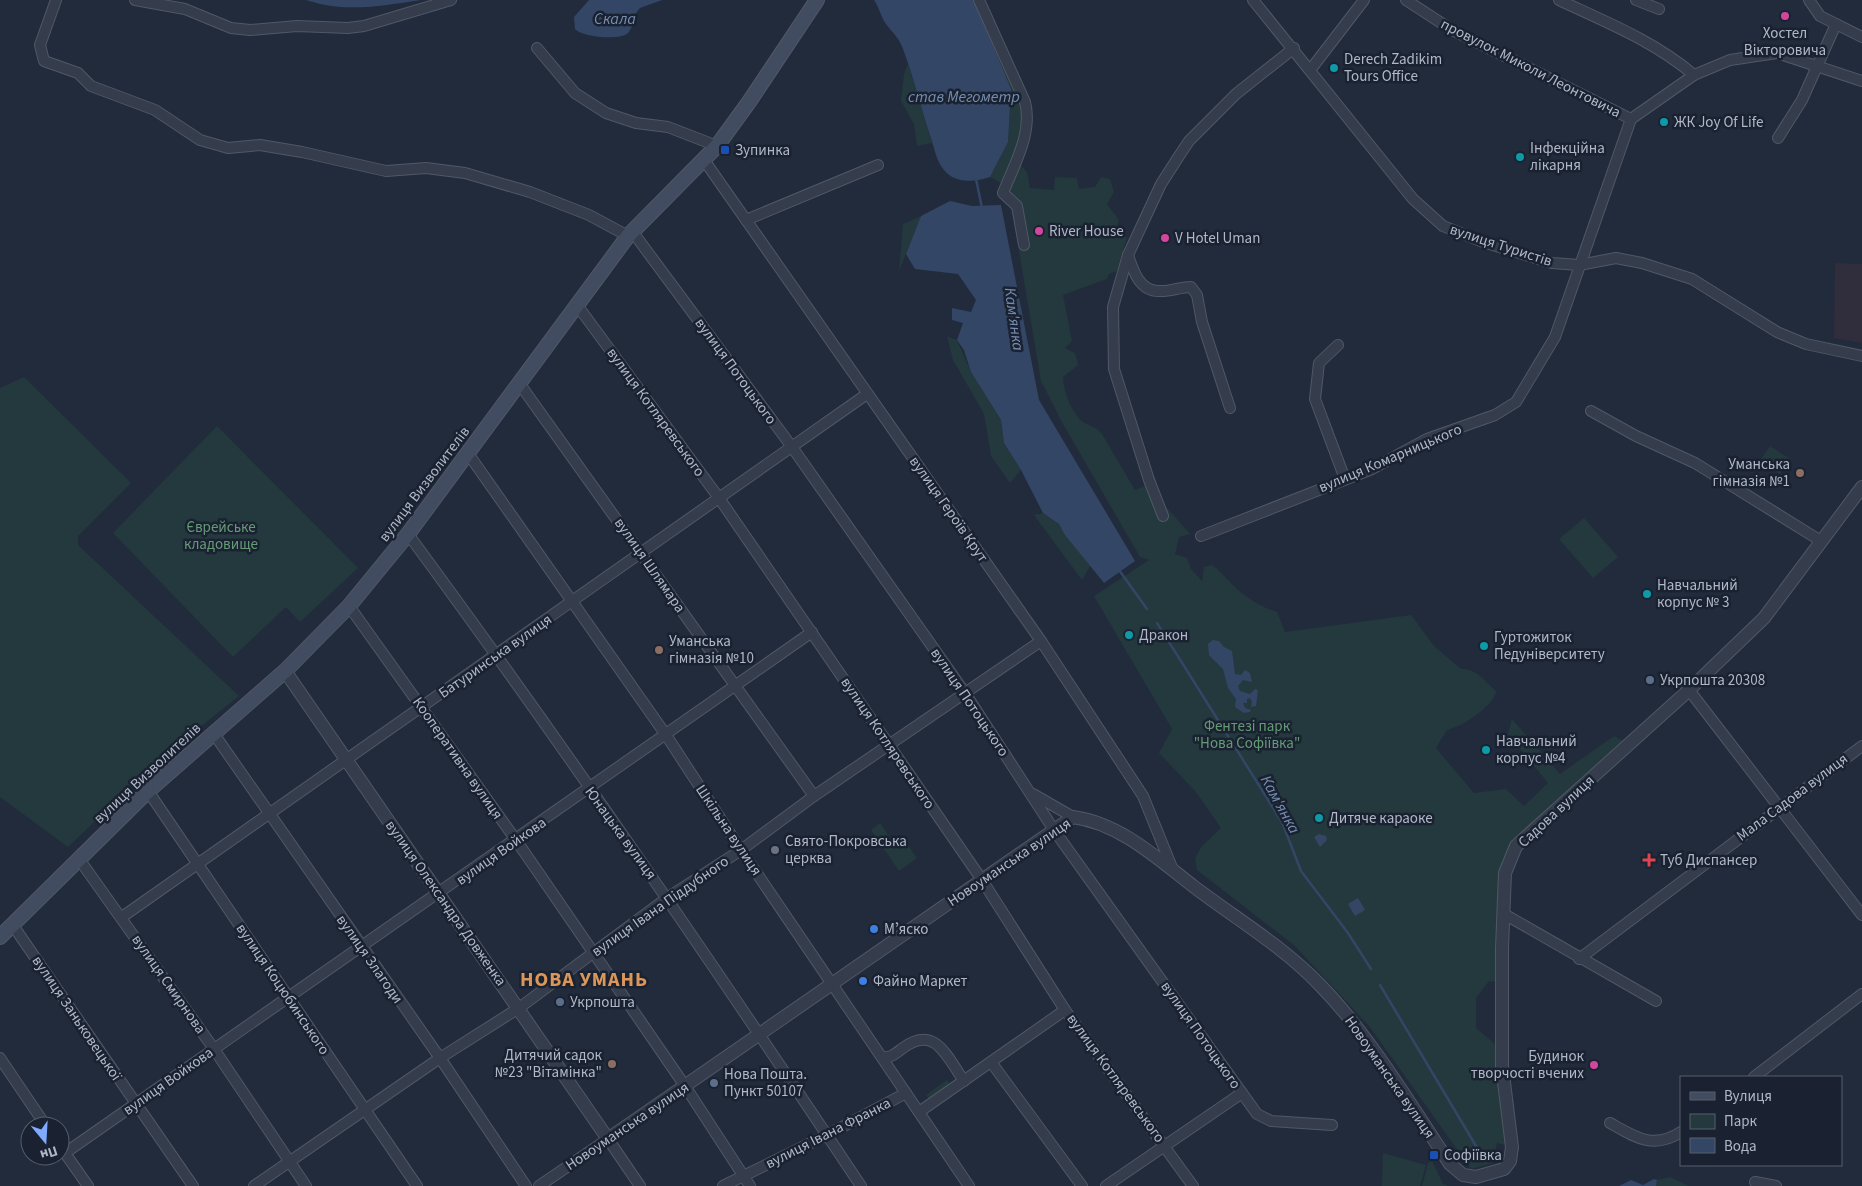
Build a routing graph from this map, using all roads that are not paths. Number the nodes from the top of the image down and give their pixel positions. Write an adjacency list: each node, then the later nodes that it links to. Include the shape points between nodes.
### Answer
1 (56, 0): 27 (street, via 40,45 44,61 78,73 91,86 115,97 155,110 200,140 228,148 260,145 386,171 426,168 464,173 530,192)
2 (135, 0): 3 (street, via 185,9 231,28 250,30 364,26)
3 (451, 0)
4 (817, 0): 23 (main road, вулиця Визволителів)
5 (979, 0): 28 (street, via 1028,115 1026,133 1003,193 1017,206)
6 (1253, 0): 16 (street, вулиця Туристів)
7 (1364, 0): 18 (street)
8 (1406, 0): 21 (street, провулок Миколи Леонтовича, via 1452,30)
9 (1559, 0): 19 (street, via 1647,42)
10 (1636, 0): 12 (street)
11 (1809, 0): 13 (street, via 1820,16)
12 (1659, 9)
13 (1836, 24): 14 (street); 17 (street)
14 (1862, 37)
15 (537, 48): 23 (street, via 574,93 606,113 636,123 668,127)
16 (1294, 48): 18 (street, вулиця Туристів); 29 (street, via 1236,94 1189,141 1161,184)
17 (1819, 65): 19 (street, via 1777,53 1730,60); 20 (street); 22 (street)
18 (1311, 69): 30 (street, вулиця Туристів, via 1413,199 1443,226 1552,263)
19 (1694, 74): 21 (street)
20 (1862, 81)
21 (1631, 119): 30 (street, вулиця Комарницького)
22 (1778, 138)
23 (717, 146): 24 (main road, вулиця Визволителів)
24 (704, 160): 26 (street, вулиця Героїв Крут); 27 (main road, вулиця Визволителів)
25 (878, 165): 26 (street)
26 (746, 220): 35 (street, вулиця Героїв Крут)
27 (630, 233): 31 (main road, вулиця Визволителів); 38 (street, вулиця Потоцького)
28 (1024, 245)
29 (1128, 255): 36 (street, via 1140,283 1149,289 1191,287 1194,291); 43 (street, via 1113,307 1114,369 1149,480)
30 (1579, 265): 33 (street, вулиця Туристів, via 1616,258 1692,279 1777,332 1806,344); 40 (street, вулиця Комарницького, via 1555,337 1516,402 1495,415 1427,439 1370,470)
31 (577, 305): 34 (main road, вулиця Визволителів); 42 (street, вулиця Котляревського)
32 (1338, 345): 40 (street, via 1319,362 1315,399)
33 (1862, 356)
34 (519, 383): 39 (main road, вулиця Визволителів); 47 (street, вулиця Шлямара)
35 (867, 394): 38 (street, Батуринська вулиця); 51 (street, вулиця Героїв Крут)
36 (1230, 408)
37 (1591, 411): 46 (street, via 1695,463)
38 (792, 447): 42 (street, Батуринська вулиця); 56 (street, вулиця Потоцького)
39 (467, 452): 44 (main road, вулиця Визволителів); 48 (street, Шкільна вулиця)
40 (1345, 478): 45 (street, вулиця Комарницького)
41 (1862, 487): 46 (street, Садова вулиця)
42 (719, 498): 47 (street, Батуринська вулиця); 50 (street, вулиця Котляревського)
43 (1164, 516)
44 (408, 534): 49 (main road, вулиця Визволителів); 52 (street, Юнацька вулиця)
45 (1201, 536)
46 (1821, 541): 55 (street, Садова вулиця, via 1764,618)
47 (641, 553): 48 (street, Батуринська вулиця); 54 (street, вулиця Шлямара)
48 (573, 601): 52 (street, Батуринська вулиця); 59 (street, Шкільна вулиця)
49 (349, 606): 53 (main road, вулиця Визволителів); 57 (street, Кооперативна вулиця)
50 (812, 632): 54 (street, вулиця Войкова); 60 (street, вулиця Котляревського)
51 (1041, 641): 56 (street, вулиця Івана Піддубного); 75 (street, вулиця Героїв Крут, via 1143,796)
52 (497, 655): 57 (street, Батуринська вулиця); 63 (street, Юнацька вулиця)
53 (285, 671): 58 (main road, вулиця Визволителів); 62 (street, вулиця Олександра Довженка)
54 (736, 686): 59 (street, вулиця Войкова); 66 (street, вулиця Шлямара)
55 (1689, 690): 67 (street); 79 (street, Садова вулиця, via 1516,846 1505,873)
56 (965, 693): 60 (street, вулиця Івана Піддубного); 65 (street, вулиця Потоцького)
57 (422, 707): 62 (street, Батуринська вулиця); 71 (street, Кооперативна вулиця)
58 (214, 734): 64 (main road, вулиця Визволителів); 68 (street, вулиця Злагоди)
59 (666, 735): 63 (street, вулиця Войкова); 72 (street, Шкільна вулиця)
60 (890, 745): 66 (street, вулиця Івана Піддубного); 76 (street, вулиця Котляревського)
61 (1862, 746): 67 (street, Мала Садова вулиця)
62 (347, 760): 68 (street, Батуринська вулиця); 77 (street, вулиця Олександра Довженка)
63 (589, 789): 71 (street, вулиця Войкова); 78 (street, Юнацька вулиця)
64 (148, 791): 73 (main road, вулиця Визволителів); 74 (street, вулиця Коцюбинського)
65 (1032, 794): 69 (street); 70 (street, вулиця Потоцького)
66 (814, 796): 72 (street, вулиця Івана Піддубного)
67 (1780, 806): 80 (street); 86 (street, Мала Садова вулиця)
68 (269, 814): 74 (street, Батуринська вулиця); 84 (street, вулиця Злагоди)
69 (1073, 817): 70 (street, Новоуманська вулиця); 75 (street, Новоуманська вулиця, via 1091,820 1119,832)
70 (1054, 830): 76 (street, Новоуманська вулиця); 103 (street, вулиця Потоцького)
71 (516, 840): 77 (street, вулиця Войкова); 85 (street, Кооперативна вулиця)
72 (741, 850): 78 (street, вулиця Івана Піддубного); 87 (street, Шкільна вулиця)
73 (79, 859): 81 (street, вулиця Смирнова); 82 (main road, вулиця Визволителів)
74 (198, 864): 81 (street, Батуринська вулиця); 89 (street, вулиця Коцюбинського)
75 (1174, 871): 118 (street, Новоуманська вулиця, via 1260,932 1318,983 1357,1026 1450,1164 1463,1175)
76 (982, 880): 87 (street, Новоуманська вулиця); 92 (street, вулиця Котляревського)
77 (439, 894): 84 (street, вулиця Войкова); 91 (street, вулиця Олександра Довженка)
78 (667, 898): 85 (street, вулиця Івана Піддубного); 93 (street, Юнацька вулиця)
79 (1504, 914): 86 (street); 118 (street, Садова вулиця, via 1502,1066 1512,1147 1510,1161 1504,1169)
80 (1862, 915)
81 (122, 916): 94 (street, вулиця Смирнова)
82 (12, 924): 83 (main road, вулиця Визволителів); 104 (street, вулиця Заньковецької)
83 (0, 937)
84 (361, 948): 89 (street, вулиця Войкова); 97 (street, вулиця Злагоди)
85 (594, 952): 91 (street, вулиця Івана Піддубного); 101 (street, Кооперативна вулиця)
86 (1579, 959): 90 (street)
87 (832, 984): 93 (street, Новоуманська вулиця); 95 (street, Шкільна вулиця)
88 (1862, 994): 99 (street)
89 (288, 998): 94 (street, вулиця Войкова); 105 (street, вулиця Коцюбинського)
90 (1656, 1001)
91 (519, 1008): 97 (street, вулиця Івана Піддубного); 112 (street, вулиця Олександра Довженка)
92 (1066, 1010): 98 (street); 114 (street, вулиця Котляревського)
93 (759, 1035): 101 (street, Новоуманська вулиця); 111 (street, Юнацька вулиця)
94 (214, 1049): 104 (street, вулиця Войкова); 116 (street, вулиця Смирнова)
95 (882, 1057): 100 (street, via 891,1057 921,1038 930,1040 939,1045); 102 (street, Шкільна вулиця)
96 (0, 1058): 107 (street)
97 (440, 1058): 105 (street, вулиця Івана Піддубного); 125 (street, вулиця Злагоди)
98 (992, 1062): 100 (street); 132 (street)
99 (1755, 1076)
100 (964, 1081): 106 (street)
101 (685, 1086): 112 (street, Новоуманська вулиця); 117 (street, Кооперативна вулиця)
102 (906, 1093): 106 (street, Шкільна вулиця); 111 (street, вулиця Івана Франка)
103 (1242, 1093): 109 (street, вулиця Потоцького, via 1257,1114 1270,1121); 114 (street)
104 (135, 1104): 113 (street, вулиця Войкова); 121 (street, вулиця Заньковецької)
105 (366, 1109): 116 (street, вулиця Івана Піддубного); 124 (street, вулиця Коцюбинського)
106 (919, 1112): 131 (street, Шкільна вулиця)
107 (39, 1116)
108 (1610, 1123): 110 (street, via 1654,1142 1670,1140)
109 (1332, 1125)
110 (1680, 1133)
111 (827, 1135): 117 (street, вулиця Івана Франка); 130 (street, Юнацька вулиця)
112 (608, 1139): 126 (street, Новоуманська вулиця); 127 (street, вулиця Олександра Довженка)
113 (70, 1145)
114 (1165, 1145): 133 (street); 134 (street, вулиця Котляревського)
115 (70, 1161): 120 (street)
116 (289, 1161): 122 (street, вулиця Івана Піддубного); 123 (street, вулиця Смирнова)
117 (743, 1176): 128 (street, вулиця Івана Франка); 129 (street, Кооперативна вулиця)
118 (1476, 1177)
119 (1756, 1182): 135 (street)
120 (88, 1186)
121 (193, 1186)
122 (254, 1186)
123 (306, 1186)
124 (417, 1186)
125 (526, 1186)
126 (539, 1186)
127 (640, 1186)
128 (723, 1186)
129 (750, 1186)
130 (862, 1186)
131 (969, 1186)
132 (1082, 1186)
133 (1106, 1186)
134 (1193, 1186)
135 (1776, 1186)

